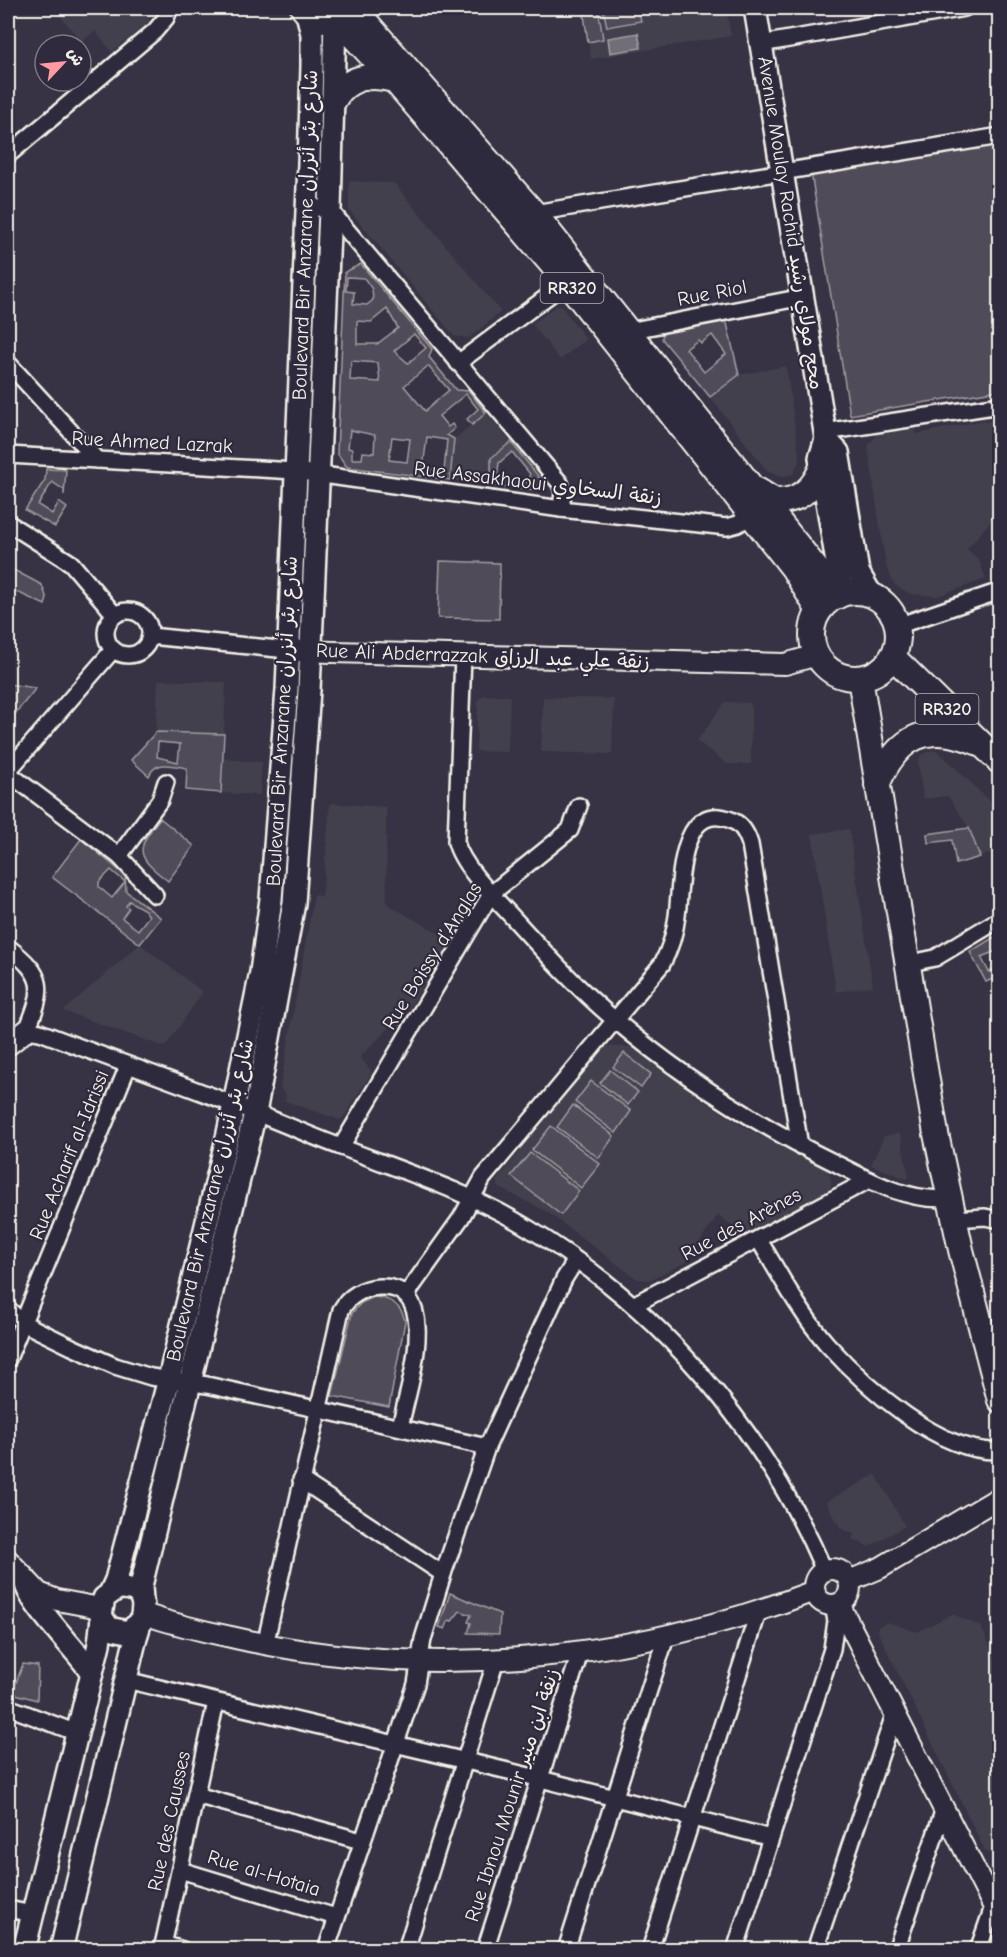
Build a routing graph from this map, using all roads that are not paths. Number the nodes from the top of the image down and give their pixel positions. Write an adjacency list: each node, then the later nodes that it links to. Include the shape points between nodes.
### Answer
1 (170, 8): 10 (street, via 155,31)
2 (755, 8): 6 (main road, Avenue Moulay Rachid محج مولاي رشيد)
3 (965, 8): 6 (street)
4 (304, 9): 5 (main road, via 319,19); 12 (main road, Boulevard Bir Anzarane شارع بئر أنزران, via 312,34)
5 (345, 13): 7 (main road, RR320); 8 (main road, Boulevard Bir Anzarane شارع بئر أنزران); 14 (main road, RR320, via 365,21)
6 (761, 44): 11 (main road, Avenue Moulay Rachid محج مولاي رشيد)
7 (394, 80): 8 (main road, via 375,76 354,80 342,87); 15 (main road, RR320)
8 (334, 100): 13 (main road, Boulevard Bir Anzarane شارع بئر أنزران)
9 (999, 136): 11 (street)
10 (8, 155)
11 (782, 171): 14 (street); 16 (main road, Avenue Moulay Rachid محج مولاي رشيد)
12 (307, 206): 13 (street); 25 (main road, Boulevard Bir Anzarane شارع بئر أنزران)
13 (330, 210): 19 (street); 26 (main road, Boulevard Bir Anzarane شارع بئر أنزران)
14 (534, 213): 17 (main road, RR320)
15 (567, 282): 19 (street); 29 (main road, RR320)
16 (803, 297): 17 (street, Rue Riol); 21 (main road, Avenue Moulay Rachid محج مولاي رشيد)
17 (628, 331): 27 (main road, RR320)
18 (8, 363): 23 (street)
19 (458, 363): 28 (street, via 560,483)
20 (999, 405): 21 (street)
21 (826, 435): 24 (main road, Avenue Moulay Rachid محج مولاي رشيد, via 820,458); 33 (main road, Avenue Moulay Rachid محج مولاي رشيد, via 838,452 858,572)
22 (8, 455): 23 (street, Rue Ahmed Lazrak)
23 (97, 460): 25 (street, Rue Ahmed Lazrak)
24 (822, 467): 27 (main road, via 812,486 790,500 770,500); 32 (main road, Avenue Moulay Rachid محج مولاي رشيد)
25 (295, 471): 26 (street, Rue Ahmed Lazrak); 39 (main road, Boulevard Bir Anzarane شارع بئر أنزران)
26 (318, 476): 28 (street, Rue Assakhaoui زنقة السخاوي); 40 (main road, Boulevard Bir Anzarane شارع بئر أنزران)
27 (753, 487): 32 (main road, RR320)
28 (561, 509): 29 (street, Rue Assakhaoui زنقة السخاوي, via 727,526)
29 (750, 516): 34 (main road, RR320, via 804,584)
30 (8, 523): 35 (street, via 71,563)
31 (999, 591): 36 (street)
32 (840, 595): 33 (main road, via 855,592); 34 (main road)
33 (872, 596): 36 (main road, via 887,607)
34 (819, 611): 41 (main road, via 812,635)
35 (115, 615): 37 (street, via 124,611 138,614 148,625); 38 (street, via 106,630 107,642)
36 (897, 626): 43 (main road)
37 (150, 636): 38 (street, via 146,646 135,654 123,655); 39 (street, Rue Ali Abderrazzak زنقة علي عبد الرزاق)
38 (113, 650): 47 (street)
39 (288, 650): 40 (street, Rue Ali Abderrazzak زنقة علي عبد الرزاق); 61 (main road, Boulevard Bir Anzarane شارع بئر أنزران, via 283,768 270,908)
40 (310, 651): 42 (street, Rue Ali Abderrazzak زنقة علي عبد الرزاق); 62 (main road, Boulevard Bir Anzarane شارع بئر أنزران, via 295,896)
41 (817, 655): 42 (street, Rue Ali Abderrazzak زنقة علي عبد الرزاق, via 785,664); 44 (main road, via 834,673)
42 (463, 656): 52 (street, via 456,842 459,852)
43 (893, 657): 44 (main road, via 878,672); 45 (main road, RR320)
44 (860, 678): 49 (main road)
45 (980, 743): 46 (main road, RR320); 49 (main road, via 939,731 919,736 896,751)
46 (999, 762)
47 (8, 772): 51 (street)
48 (166, 782): 51 (street, via 160,800)
49 (877, 785): 56 (main road)
50 (579, 806): 52 (street, Rue Boissy d’Anglas, via 570,830)
51 (119, 856): 53 (street)
52 (491, 894): 57 (street); 64 (street, Rue Boissy d’Anglas)
53 (155, 895)
54 (999, 919): 56 (street, via 935,958)
55 (8, 947): 58 (street, via 31,966 39,982 37,1007)
56 (906, 964): 67 (main road)
57 (614, 1020): 63 (street, via 708,1091); 63 (street, via 659,968 671,945 688,839 706,820 734,820 745,831 750,844); 66 (street, via 483,1178)
58 (27, 1030): 59 (street); 60 (street)
59 (8, 1045)
60 (128, 1066): 61 (street); 74 (street, Rue Acharif al-Idrissi)
61 (234, 1104): 62 (street); 76 (main road, Boulevard Bir Anzarane شارع بئر أنزران)
62 (255, 1113): 64 (street); 77 (main road, Boulevard Bir Anzarane شارع بئر أنزران)
63 (800, 1146): 65 (street)
64 (341, 1147): 66 (street)
65 (869, 1180): 67 (street); 69 (street, Rue des Arènes)
66 (471, 1198): 70 (street, via 522,1224); 71 (street)
67 (952, 1209): 68 (street); 78 (main road)
68 (999, 1220)
69 (759, 1240): 72 (street, Rue des Arènes); 82 (street, via 807,1317 863,1379 897,1408 940,1435 980,1450)
70 (576, 1260): 72 (street); 81 (street)
71 (406, 1295): 79 (street, via 393,1288 373,1288 357,1293 345,1304); 80 (street, via 416,1315 418,1341)
72 (633, 1305): 86 (street, via 706,1380 748,1433 797,1510)
73 (8, 1309): 74 (street)
74 (23, 1323): 75 (street, Rue Acharif al-Idrissi); 76 (street, via 115,1366)
75 (8, 1359)
76 (169, 1379): 77 (street); 92 (main road, Boulevard Bir Anzarane شارع بئر أنزران, via 116,1580)
77 (190, 1382): 79 (street); 93 (main road, Boulevard Bir Anzarane شارع بئر أنزران, via 141,1586)
78 (999, 1400)
79 (317, 1408): 80 (street); 83 (street)
80 (400, 1427): 81 (street)
81 (487, 1447): 87 (street)
82 (999, 1450)
83 (301, 1480): 87 (street); 96 (street)
84 (999, 1497): 89 (street, via 880,1568)
85 (8, 1560): 88 (street)
86 (824, 1570): 89 (street, via 840,1570); 90 (street, via 815,1579)
87 (443, 1574): 99 (street)
88 (25, 1579): 92 (street, via 47,1597); 100 (main road, via 34,1601)
89 (849, 1581): 91 (street, via 848,1595)
90 (814, 1591): 91 (street, via 820,1601); 94 (street)
91 (836, 1605): 104 (street); 113 (street, via 832,1649)
92 (104, 1606): 93 (main road, via 128,1589); 93 (main road, via 109,1628 120,1632 134,1629); 100 (main road, Boulevard Bir Anzarane شارع بئر أنزران)
93 (142, 1612): 96 (street, via 167,1623); 101 (main road, Boulevard Bir Anzarane شارع بئر أنزران)
94 (758, 1612): 95 (street); 112 (street)
95 (666, 1637): 97 (street); 110 (street)
96 (265, 1645): 99 (street)
97 (580, 1653): 98 (street); 108 (street, Rue Ibnou Mounir زنقة ابن منير)
98 (496, 1660): 99 (street); 107 (street)
99 (420, 1663): 106 (street)
100 (92, 1673): 105 (main road, Boulevard Bir Anzarane شارع بئر أنزران)
101 (126, 1680): 102 (street); 122 (main road, Boulevard Bir Anzarane شارع بئر أنزران)
102 (216, 1702): 106 (street); 109 (street, Rue des Causses)
103 (8, 1707): 105 (street)
104 (895, 1712): 111 (street); 130 (street)
105 (78, 1733): 118 (main road, Boulevard Bir Anzarane شارع بئر أنزران)
106 (395, 1744): 107 (street); 114 (street)
107 (466, 1760): 108 (street); 125 (street)
108 (540, 1778): 110 (street); 126 (street, Rue Ibnou Mounir زنقة ابن منير)
109 (196, 1795): 114 (street); 115 (street, Rue des Causses)
110 (615, 1798): 112 (street); 127 (street)
111 (944, 1809): 117 (street); 131 (street)
112 (693, 1818): 113 (street); 128 (street)
113 (771, 1838): 129 (street)
114 (361, 1841): 119 (street)
115 (180, 1870): 119 (street, Rue al-Hotaia); 120 (street, Rue des Causses)
116 (8, 1909): 118 (street)
117 (996, 1913): 132 (street)
118 (32, 1914): 121 (main road, Boulevard Bir Anzarane شارع بئر أنزران)
119 (336, 1917): 124 (street)
120 (162, 1947): 123 (street)
121 (24, 1950)
122 (61, 1950)
123 (183, 1950)
124 (326, 1950)
125 (406, 1950)
126 (485, 1950)
127 (566, 1950)
128 (651, 1950)
129 (735, 1950)
130 (815, 1950)
131 (896, 1950)
132 (978, 1950)

